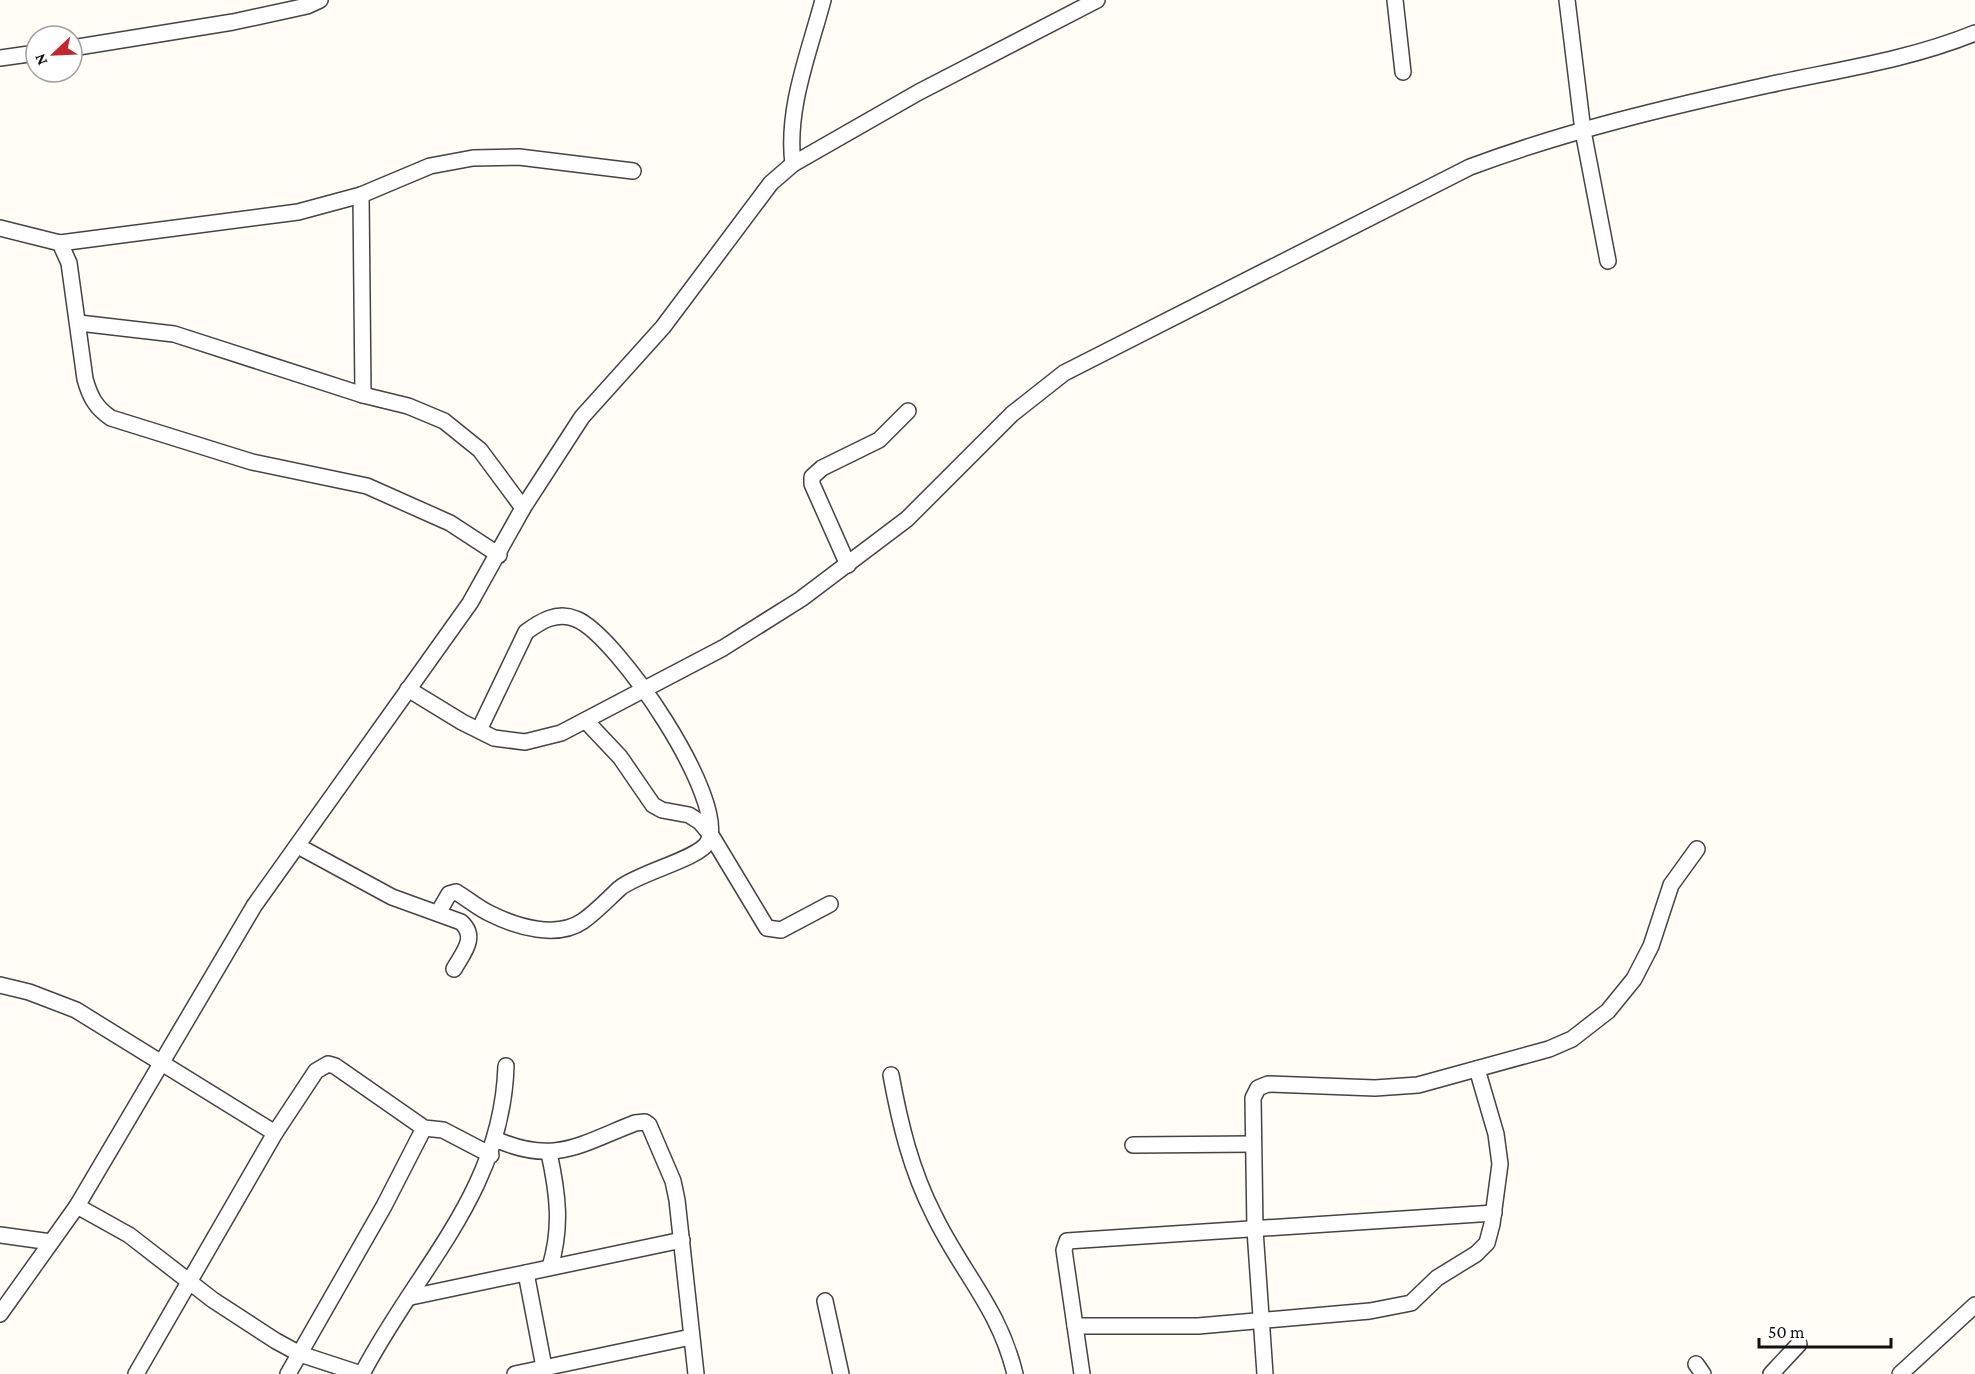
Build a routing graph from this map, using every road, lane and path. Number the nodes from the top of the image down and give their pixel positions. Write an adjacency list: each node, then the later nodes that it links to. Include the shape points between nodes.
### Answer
1 (320, 0): 7 (street, via 233,22)
2 (823, 0): 12 (street, via 796,99 790,142)
3 (1097, 0): 12 (street, via 977,60)
4 (1395, 0): 10 (street)
5 (1568, 0): 11 (street)
6 (1975, 33): 11 (street, via 1919,52 1707,98)
7 (84, 46)
8 (24, 55): 9 (street)
9 (0, 58)
10 (1403, 72)
11 (1583, 131): 17 (street); 23 (street, via 1470,167 1064,373 1012,414 907,519)
12 (793, 164): 21 (street, via 754,204 663,327 582,417)
13 (633, 171): 14 (street, via 519,157 473,158 430,166)
14 (361, 195): 16 (street, via 298,212); 19 (street)
15 (0, 228): 16 (street)
16 (60, 243): 18 (street, via 69,263)
17 (1608, 261)
18 (79, 323): 19 (street, via 174,334); 22 (street, via 90,396 99,410 111,418 252,462 367,486 450,523)
19 (363, 395): 21 (street, via 408,406 444,421 480,450)
20 (908, 411): 23 (street, via 879,440 822,468 812,477)
21 (523, 508): 22 (street)
22 (499, 555): 24 (street)
23 (849, 565): 25 (street, via 723,648)
24 (408, 689): 27 (street); 29 (street)
25 (645, 690): 26 (street); 27 (street, via 594,631 576,619 559,615 540,621 526,632); 28 (street, via 698,781)
26 (586, 721): 27 (street, via 561,733 525,742 494,738); 28 (street, via 620,757 653,805 689,815)
27 (479, 730)
28 (711, 835): 31 (street, via 767,928 781,930); 32 (street, via 696,854 630,880 571,927 542,929 511,922 489,914 456,892 449,894)
29 (298, 846): 32 (street, via 392,897); 35 (street, via 254,906)
30 (1696, 849): 37 (street, via 1671,885 1651,946 1634,979 1608,1011 1590,1027 1557,1046)
31 (830, 904)
32 (438, 913): 33 (street, via 469,929 468,943)
33 (454, 969)
34 (0, 985): 35 (street, via 76,1010)
35 (162, 1063): 40 (street); 46 (street)
36 (506, 1066): 41 (street, via 505,1099)
37 (1477, 1069): 42 (street, via 1418,1085 1375,1088 1268,1084 1258,1089 1253,1098); 47 (street, via 1496,1134 1500,1164)
38 (891, 1075): 71 (street, via 903,1136 917,1179 934,1217 997,1319)
39 (424, 1128): 40 (street, via 328,1064 316,1071); 45 (street, via 443,1130); 63 (street)
40 (274, 1132): 54 (street)
41 (495, 1139): 44 (street, via 519,1150); 45 (street)
42 (1253, 1144): 43 (street); 48 (street)
43 (1133, 1145)
44 (549, 1153): 50 (street, via 645,1122 673,1181); 52 (street, via 560,1223)
45 (491, 1155): 55 (street, via 447,1242)
46 (77, 1206): 51 (street); 54 (street, via 129,1235)
47 (1494, 1213): 48 (street); 59 (street, via 1487,1243 1437,1278 1411,1303 1370,1311)
48 (1255, 1230): 59 (street); 60 (street, via 1067,1240 1064,1250)
49 (0, 1235): 51 (street)
50 (682, 1240): 52 (street); 61 (street)
51 (51, 1242): 58 (street)
52 (550, 1267): 53 (street)
53 (526, 1273): 55 (street); 64 (street)
54 (189, 1280): 63 (street, via 213,1300); 65 (street)
55 (411, 1297): 67 (street, via 377,1344)
56 (825, 1301): 70 (street)
57 (1975, 1305): 75 (street)
58 (0, 1314)
59 (1260, 1318): 60 (street, via 1156,1328); 73 (street)
60 (1075, 1326): 72 (street)
61 (691, 1337): 64 (street); 69 (street)
62 (1800, 1344): 74 (street)
63 (300, 1354): 66 (street); 67 (street)
64 (544, 1367): 68 (street)
65 (136, 1374)
66 (288, 1374)
67 (362, 1374)
68 (515, 1374)
69 (696, 1374)
70 (841, 1374)
71 (1015, 1374)
72 (1082, 1374)
73 (1265, 1374)
74 (1771, 1374)
75 (1900, 1374)

